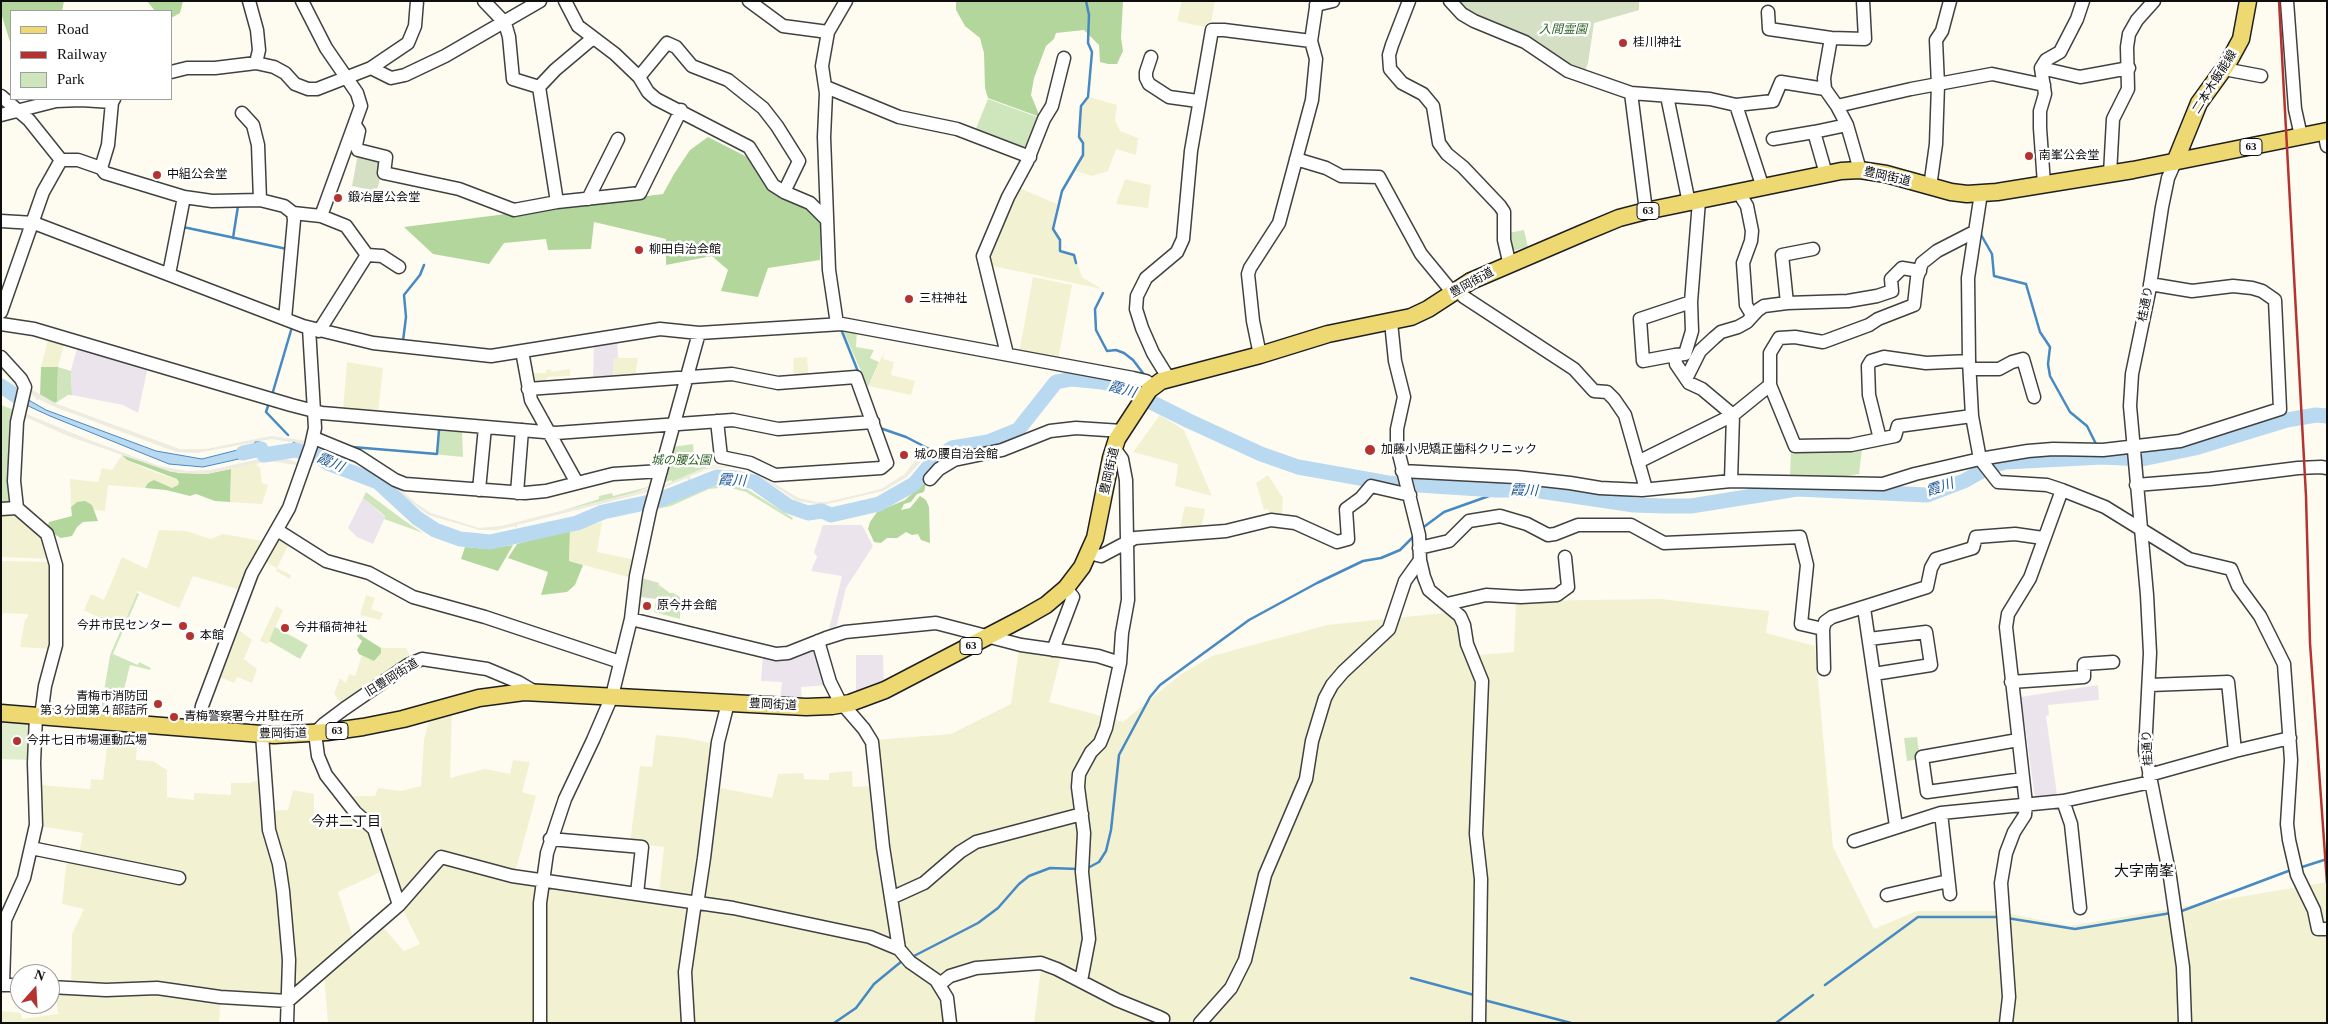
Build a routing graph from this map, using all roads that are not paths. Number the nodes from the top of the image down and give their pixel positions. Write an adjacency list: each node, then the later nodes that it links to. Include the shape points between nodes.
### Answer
1 (248, 1): 27 (street, via 257,30 259,50)
2 (302, 1): 35 (street, via 326,48)
3 (417, 1): 28 (street, via 415,26 408,43)
4 (484, 1): 20 (street)
5 (540, 1): 20 (street)
6 (565, 1): 22 (street, via 578,26)
7 (749, 1): 21 (street, via 783,26)
8 (846, 1): 21 (street)
9 (1333, 1): 18 (street)
10 (1409, 1): 87 (street, via 1391,50 1390,69 1402,83 1423,94 1433,106 1439,143 1504,212 1504,240)
11 (1450, 1): 41 (street, via 1462,14 1525,42 1568,71)
12 (1863, 1): 23 (street, via 1865,39)
13 (1950, 1): 36 (street, via 1936,40)
14 (2083, 1): 29 (street, via 2060,52 2046,60)
15 (2154, 1): 30 (street, via 2129,34)
16 (2248, 1): 31 (main road, 二本木飯能線, via 2241,38)
17 (2287, 1): 55 (street, via 2295,109)
18 (1316, 3): 24 (street)
19 (1768, 12): 23 (street, via 1769,29)
20 (505, 23): 28 (street, via 405,74 391,78); 38 (street, via 513,79)
21 (828, 32): 39 (street, via 822,66)
22 (593, 38): 34 (street); 38 (street)
23 (1831, 38): 40 (street)
24 (1311, 41): 45 (street, via 1212,30); 60 (street, via 1316,59 1315,81)
25 (1064, 58): 59 (street, via 1052,106)
26 (1151, 58): 45 (street, via 1146,72 1149,84 1169,97)
27 (256, 63): 32 (street); 35 (street, via 274,67 308,89)
28 (371, 68): 35 (street)
29 (2042, 68): 30 (street, via 2080,77); 37 (street)
30 (2129, 68): 66 (street, via 2128,89 2114,119)
31 (2224, 69): 33 (street); 62 (main road, 二本木飯能線, via 2199,103)
32 (172, 72)
33 (2261, 76)
34 (638, 77): 48 (street, via 656,99); 70 (street, via 667,44 676,46 692,66 728,80 763,108 799,161)
35 (347, 79): 53 (street, via 361,106)
36 (1938, 85): 37 (street, via 1992,74); 47 (street); 68 (street, via 1936,144)
37 (2044, 85): 67 (street, via 2040,128)
38 (539, 87): 76 (street)
39 (826, 87): 59 (street, via 899,118 957,129); 81 (street, via 824,137)
40 (1825, 89): 46 (street, via 1782,82 1773,101); 47 (street)
41 (1631, 93): 43 (street); 78 (street)
42 (1, 96): 49 (street)
43 (1667, 96): 46 (street, via 1710,99); 77 (street)
44 (113, 100): 49 (street, via 56,101); 63 (street, via 109,138)
45 (1198, 101): 110 (street, via 1183,239 1176,252 1146,278 1137,296 1136,309 1146,337)
46 (1736, 105): 69 (street)
47 (1837, 106): 52 (street)
48 (681, 110): 70 (street, via 749,147 773,185); 74 (street, via 640,193)
49 (18, 112): 51 (street); 61 (street, via 42,134)
50 (242, 113): 75 (street, via 254,125)
51 (1, 115)
52 (1847, 125): 54 (street); 64 (street)
53 (355, 126): 76 (street, via 359,131 358,150 386,157 384,173 459,189 514,210); 80 (street)
54 (1814, 132): 58 (street); 65 (street)
55 (2301, 136): 56 (main road, 豊岡街道 / 63); 62 (main road, 豊岡街道 / 63)
56 (2326, 136)
57 (618, 139): 74 (street)
58 (1773, 139)
59 (1030, 157): 104 (street, via 1008,197 983,256)
60 (1296, 159): 92 (street, via 1341,176 1379,177 1421,254); 105 (street, via 1275,231 1248,274)
61 (61, 160): 63 (street, via 78,160); 83 (street, via 43,192)
62 (2175, 162): 66 (main road, 豊岡街道 / 63); 91 (street, 桂通り, via 2168,178)
63 (101, 168): 73 (street)
64 (1860, 170): 65 (main road, 豊岡街道 / 63); 68 (main road, 豊岡街道 / 63)
65 (1826, 174): 69 (main road, 豊岡街道 / 63)
66 (2110, 174): 67 (main road, 豊岡街道 / 63)
67 (2044, 184): 72 (main road, 豊岡街道 / 63)
68 (1930, 187): 72 (main road, 豊岡街道 / 63, via 1951,192)
69 (1763, 188): 71 (main road, 豊岡街道 / 63)
70 (784, 192): 81 (street, via 810,203)
71 (1739, 193): 77 (main road, 豊岡街道 / 63); 96 (street, via 1747,206 1752,231 1743,263 1746,305)
72 (1981, 193): 84 (street)
73 (184, 197): 75 (street, via 212,201); 90 (street)
74 (588, 199): 76 (street)
75 (260, 200): 79 (street, via 284,206)
76 (557, 202)
77 (1694, 202): 78 (main road, 豊岡街道 / 63); 93 (street)
78 (1646, 211): 87 (main road, 豊岡街道 / 63, via 1619,218)
79 (292, 213): 80 (street); 97 (street)
80 (321, 216): 86 (street, via 346,226)
81 (828, 220): 100 (street, via 829,270)
82 (1, 221): 83 (street)
83 (34, 223): 90 (street); 95 (street)
84 (1974, 232): 89 (street, via 1936,251 1922,263); 108 (street, via 1968,278)
85 (1813, 249): 94 (street, via 1782,255)
86 (367, 254): 88 (street, via 382,256); 101 (street)
87 (1511, 263): 92 (main road, 豊岡街道 / 63)
88 (400, 267)
89 (1920, 271): 94 (street, via 1902,268 1891,279 1892,291 1878,296 1848,301); 112 (street, via 1914,306 1823,342 1779,338 1770,353)
90 (169, 274): 97 (street)
91 (2150, 284): 128 (street, 桂通り, via 2131,382); 128 (street, via 2192,291 2233,286 2252,288 2275,300 2280,409 2180,441)
92 (1455, 292): 98 (main road, 豊岡街道 / 63, via 1428,309); 131 (street, via 1574,369 1594,391 1607,392 1625,415)
93 (1691, 302): 106 (street, via 1692,331 1688,346 1685,354); 106 (street, via 1640,318 1643,360)
94 (1787, 303): 96 (street, via 1764,306)
95 (1, 312)
96 (1752, 315): 111 (street, via 1738,327 1721,332 1700,351)
97 (285, 319): 101 (street)
98 (1391, 322): 105 (main road, 豊岡街道 / 63, via 1328,334); 137 (street, via 1395,361 1404,397 1397,446)
99 (1, 324): 116 (street, via 54,335)
100 (837, 324): 102 (street); 104 (street)
101 (314, 329): 103 (street, via 366,342 483,356); 116 (street)
102 (699, 333): 103 (street, via 660,330); 109 (street)
103 (522, 351): 113 (street)
104 (1007, 354): 114 (street, via 1146,381)
105 (1260, 355): 110 (main road, 豊岡街道 / 63)
106 (1675, 355): 111 (street, via 1676,364)
107 (1, 357): 143 (street, via 22,379 25,390 19,408 14,481)
108 (1969, 365): 115 (street, via 1999,369 2023,360); 118 (street); 126 (street, via 1884,357 1871,360 1868,366 1869,395)
109 (687, 377): 113 (street); 120 (street, via 737,374 778,383 856,378); 121 (street)
110 (1169, 379): 114 (main road, 豊岡街道 / 63)
111 (1686, 379): 117 (street)
112 (1770, 385): 117 (street); 126 (street, via 1795,446 1840,446)
113 (528, 389): 125 (street)
114 (1147, 394): 124 (main road, 豊岡街道 / 63)
115 (2034, 397)
116 (314, 412): 122 (street); 127 (street)
117 (1733, 415): 131 (street); 135 (street)
118 (1972, 416): 126 (street, via 1898,426 1895,436); 130 (street)
119 (717, 421): 120 (street, via 738,420 778,429); 120 (street, via 721,457 744,461 778,475 883,467 887,458); 121 (street)
120 (873, 422)
121 (674, 424): 125 (street); 133 (street)
122 (485, 427): 123 (street); 139 (street)
123 (522, 430): 125 (street); 142 (street)
124 (1122, 431): 129 (main road, 豊岡街道 / 63); 134 (street, via 1076,428 1050,431 997,451 960,457 944,465)
125 (548, 432): 136 (street)
126 (1880, 439)
127 (313, 442): 139 (street, via 358,456 402,483); 145 (street, via 291,504)
128 (2133, 447): 130 (street, via 2053,449); 138 (street, 桂通り)
129 (1114, 448): 148 (street, via 1122,459 1126,480); 150 (main road, 豊岡街道 / 63, via 1097,531)
130 (1980, 459): 135 (street, via 1884,484); 141 (street, via 1998,482)
131 (1638, 462): 140 (street)
132 (2327, 468): 138 (street)
133 (661, 471): 136 (street, via 612,474); 155 (street, via 636,576)
134 (930, 480)
135 (1731, 481): 140 (street)
136 (577, 483): 142 (street, via 546,491)
137 (1406, 483): 140 (street, via 1516,477 1600,488); 148 (street, via 1371,486 1362,498 1346,509 1348,539 1338,542 1295,523 1271,520 1226,531 1135,538); 149 (street)
138 (2136, 484): 146 (street, 桂通り)
139 (479, 490): 142 (street)
140 (1646, 490)
141 (2062, 490): 146 (street, via 2105,507); 147 (street)
142 (517, 493)
143 (17, 508): 144 (street); 173 (street, via 47,534 56,565 56,645)
144 (1, 509)
145 (277, 530): 161 (street, via 326,561 369,573 414,597); 174 (street, via 252,573 201,708)
146 (2140, 530): 167 (street, 桂通り, via 2147,595); 177 (street, via 2189,560 2232,569 2238,586 2260,616 2284,664)
147 (2044, 538): 154 (street, via 2015,534 1976,537 1973,548 1936,559 1927,587); 166 (street, via 2030,578 2008,614 2006,642)
148 (1126, 542): 150 (street, via 1100,556); 163 (street, via 1128,600)
149 (1419, 542): 153 (street, via 1429,590); 156 (street, via 1449,541 1469,521 1500,516 1548,535 1578,525 1631,525 1664,543 1800,537 1807,565 1801,624); 210 (street, via 1389,629 1343,672 1325,698 1312,741 1306,779 1265,876 1245,960 1231,988)
150 (1089, 553): 152 (main road, 豊岡街道 / 63)
151 (1565, 557): 153 (street, via 1568,587 1557,595 1486,595)
152 (1066, 588): 157 (main road, 豊岡街道 / 63, via 1040,609); 160 (street, via 1073,597)
153 (1447, 604): 211 (street, via 1460,616 1482,681 1476,834 1481,879)
154 (1864, 608): 156 (street, via 1832,617); 158 (street)
155 (631, 619): 159 (street, via 772,654 788,653); 161 (street)
156 (1823, 628): 164 (street)
157 (988, 637): 159 (street, via 928,623 845,632); 160 (street); 171 (main road, 豊岡街道 / 63, via 885,690)
158 (1869, 639): 165 (street); 165 (street, via 1926,632 1931,665)
159 (818, 641): 171 (street, via 828,678)
160 (1053, 650): 163 (street, via 1098,656)
161 (620, 662): 169 (street)
162 (2113, 662): 166 (street, via 2084,664 2084,677)
163 (1120, 663): 184 (street, via 1103,735 1078,774)
164 (1824, 669)
165 (1874, 674): 186 (street)
166 (2011, 682): 178 (street)
167 (2150, 685): 179 (street, via 2228,682); 181 (street, 桂通り, via 2145,745)
168 (534, 692): 169 (main road, 豊岡街道 / 63); 175 (main road, 豊岡街道 / 63, via 485,697 390,722); 175 (street, 旧豊岡街道, via 487,669 418,659)
169 (612, 696): 170 (main road, 豊岡街道 / 63); 187 (street, via 564,799)
170 (728, 703): 171 (main road, 豊岡街道 / 63, via 814,707); 195 (street, via 718,742)
171 (844, 704): 194 (street, via 872,742)
172 (1, 713): 173 (main road, 豊岡街道 / 63)
173 (39, 716): 174 (main road, 豊岡街道 / 63); 189 (street, via 34,763 36,824)
174 (198, 730): 176 (main road, 豊岡街道 / 63)
175 (315, 733): 176 (main road, 豊岡街道 / 63); 196 (street, via 318,756 326,775 355,812 374,829)
176 (262, 734): 204 (street, via 269,830 283,891 289,960)
177 (2290, 738): 179 (street); 198 (street, via 2289,840 2297,875 2314,910 2318,929)
178 (2018, 740): 180 (street); 180 (street, via 1922,756 1923,765 1927,792)
179 (2235, 751): 181 (street)
180 (2023, 779): 183 (street)
181 (2150, 779): 182 (street); 213 (street, 桂通り, via 2176,913 2183,967)
182 (2063, 802): 183 (street); 197 (street, via 2071,824)
183 (2026, 804): 185 (street); 212 (street, via 2025,815 2006,854 2001,883 2009,997)
184 (1082, 814): 194 (street, via 976,842 924,883); 200 (street, via 1082,870 1089,940)
185 (1940, 814): 186 (street); 193 (street, via 1949,888)
186 (1896, 826): 188 (street)
187 (550, 839): 191 (street); 192 (street, via 642,847)
188 (1854, 841)
189 (31, 848): 190 (street); 202 (street, via 24,878 5,920)
190 (179, 878)
191 (542, 881): 192 (street); 196 (street, via 501,874 441,857); 206 (street)
192 (637, 894): 195 (street)
193 (1887, 895)
194 (891, 898): 199 (street)
195 (696, 903): 199 (street, via 860,934); 207 (street, via 685,972)
196 (399, 905): 204 (street)
197 (2080, 908)
198 (2327, 929)
199 (899, 949): 201 (street, via 910,962)
200 (1081, 981): 201 (street, via 1057,969 1034,963 976,968 950,976); 209 (street, via 1160,1017)
201 (940, 984): 208 (street, via 949,1005)
202 (2, 985)
203 (60, 988): 204 (street, via 157,988)
204 (288, 1001): 205 (street)
205 (287, 1023)
206 (540, 1023)
207 (688, 1023)
208 (950, 1023)
209 (1162, 1023)
210 (1200, 1023)
211 (1479, 1023)
212 (2006, 1023)
213 (2185, 1023)

